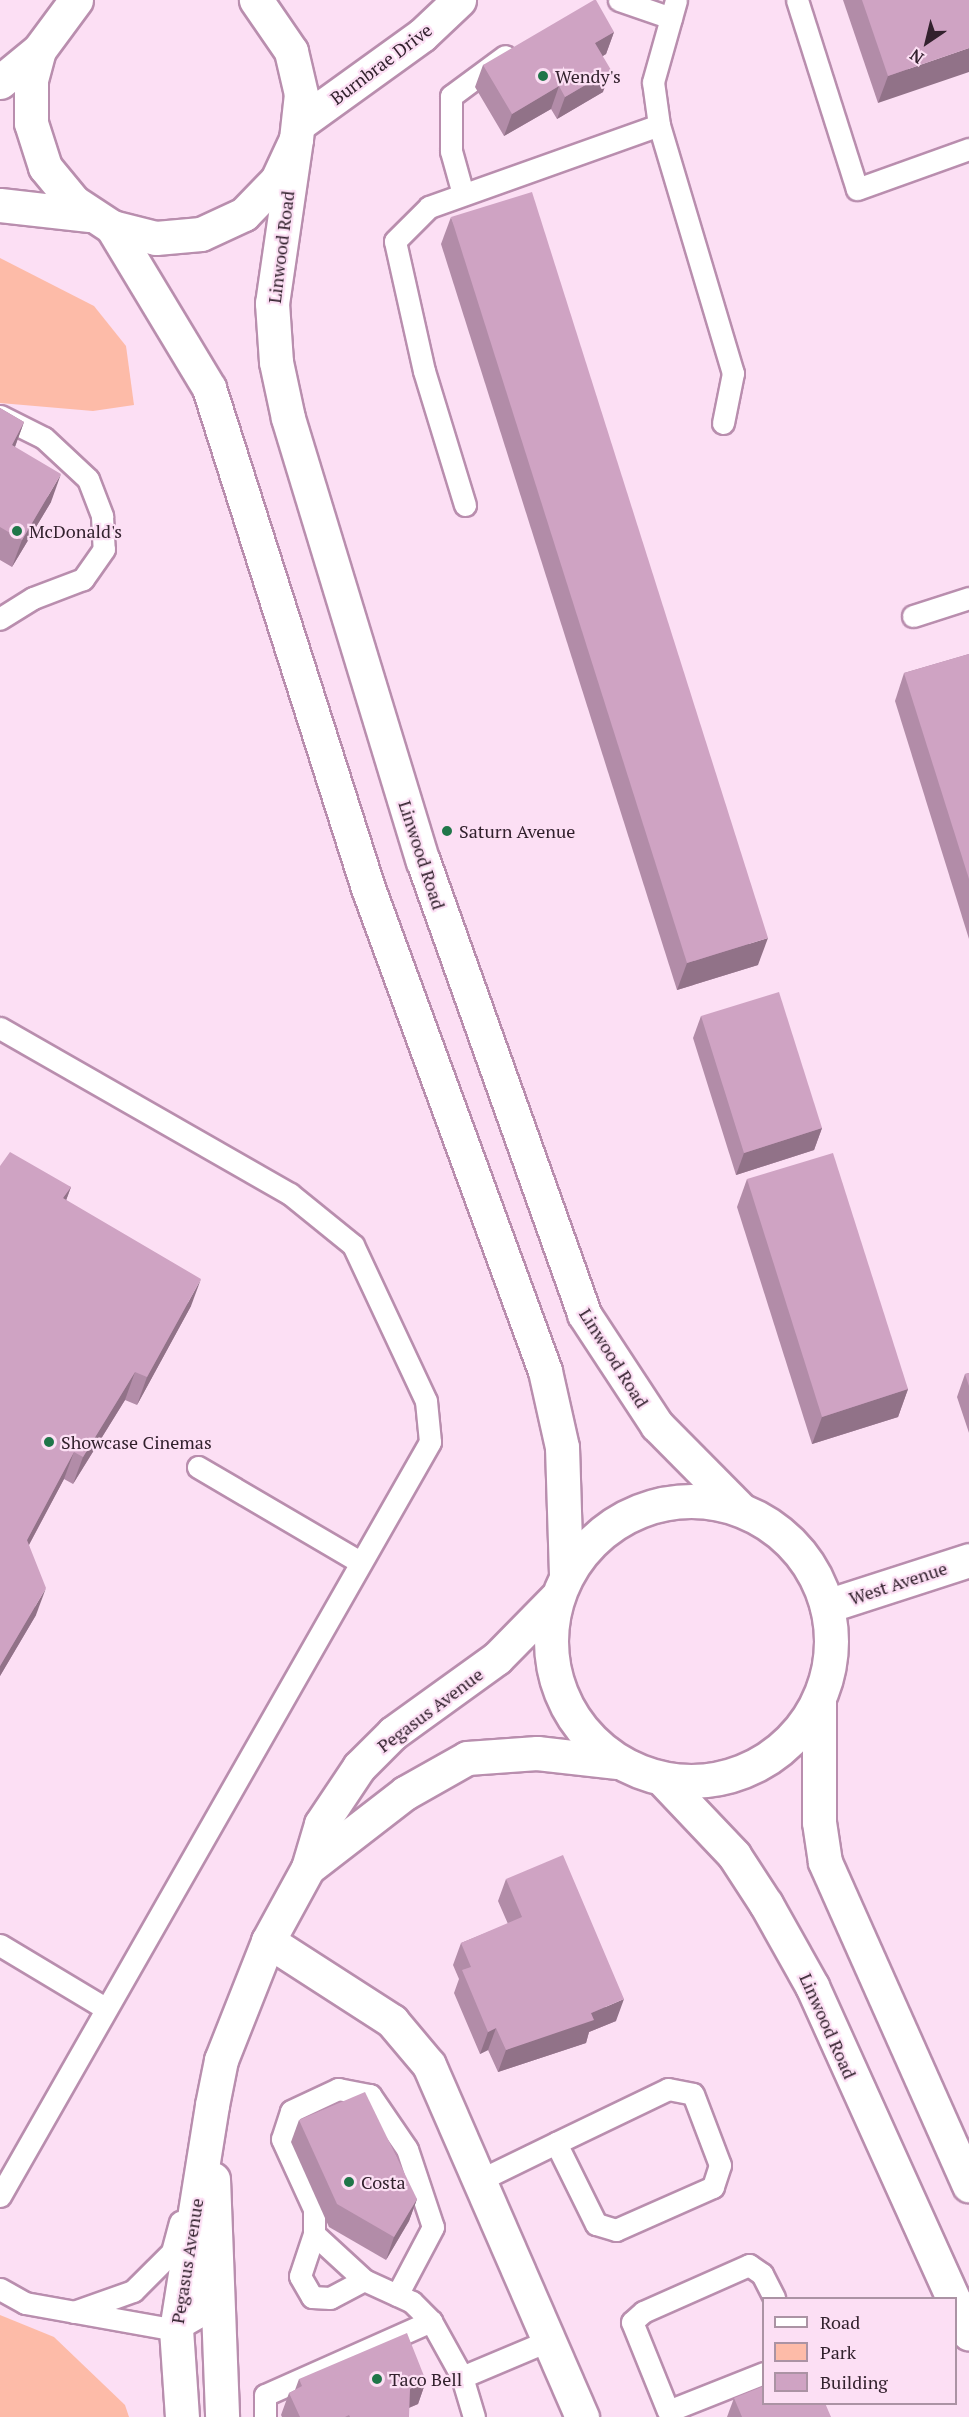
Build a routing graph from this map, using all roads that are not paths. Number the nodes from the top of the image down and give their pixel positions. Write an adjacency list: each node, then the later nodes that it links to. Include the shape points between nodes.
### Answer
1 (46, 0): 9 (main road)
2 (76, 0): 9 (main road)
3 (256, 0): 12 (main road, Linwood Road, via 291,51 302,94)
4 (459, 0): 12 (main road, Burnbrae Drive, via 422,34)
5 (619, 0): 7 (lane)
6 (797, 0): 13 (lane, via 857,189)
7 (673, 9): 11 (lane, via 653,82)
8 (529, 42): 14 (lane, via 451,96 451,151)
9 (42, 44): 10 (main road); 16 (main road, via 31,79 31,123 45,167)
10 (0, 82)
11 (658, 125): 14 (lane); 18 (lane, via 733,373)
12 (298, 131): 16 (main road, via 277,180 244,214 201,234 167,237); 25 (main road, Linwood Road, via 272,303 276,362 288,418 423,861 584,1314 657,1425)
13 (969, 149)
14 (463, 194): 19 (lane, via 429,207 395,241 424,371)
15 (0, 205): 16 (main road)
16 (100, 221): 28 (main road, via 209,388 368,888 545,1371 562,1447)
17 (0, 416): 22 (lane, via 44,438 88,479 102,516 104,549 83,579 33,598)
18 (723, 423)
19 (465, 505)
20 (969, 598): 21 (lane)
21 (913, 616)
22 (0, 619)
23 (0, 1028): 27 (lane, via 290,1194 353,1245 426,1401 430,1442)
24 (198, 1467): 27 (lane)
25 (740, 1509): 28 (main road, Pegasus Avenue, via 696,1500 651,1506 610,1525); 29 (main road, via 779,1532 794,1548 809,1565)
26 (969, 1560): 29 (main road, West Avenue)
27 (360, 1562): 36 (lane)
28 (561, 1586): 31 (main road, via 550,1642 557,1688 581,1730); 33 (main road, Pegasus Avenue, via 498,1658 393,1733 359,1767 321,1824)
29 (827, 1606): 30 (main road, via 831,1653)
30 (819, 1700): 32 (main road, via 794,1739 755,1767 710,1781); 40 (main road, via 819,1822 825,1862)
31 (617, 1762): 32 (main road); 33 (main road, Pegasus Avenue, via 537,1753 467,1758 433,1773)
32 (662, 1779): 48 (main road, Linwood Road, via 734,1855 812,1986)
33 (308, 1868): 34 (main road, Pegasus Avenue)
34 (268, 1941): 37 (main road, Pegasus Avenue, via 221,2060); 39 (main road, via 361,1998 412,2041 442,2090)
35 (0, 1945): 36 (lane)
36 (105, 2008): 41 (lane)
37 (212, 2105): 42 (main road, Pegasus Avenue); 50 (lane, via 171,2252 133,2291); 52 (main road, Pegasus Avenue)
38 (556, 2143): 38 (lane, via 668,2089 693,2094 720,2165 713,2187 616,2230 596,2224); 39 (lane)
39 (478, 2181): 54 (main road)
40 (969, 2185)
41 (0, 2196)
42 (215, 2199): 52 (lane, via 202,2315); 59 (main road, Pegasus Avenue)
43 (314, 2234): 44 (lane); 44 (lane, via 300,2276 312,2297 330,2298); 46 (lane, via 314,2210 282,2139 291,2111 338,2089 370,2095 407,2149 433,2227)
44 (364, 2280): 46 (lane)
45 (0, 2289): 50 (lane, via 25,2303)
46 (396, 2295): 51 (lane)
47 (774, 2297): 57 (lane, via 762,2274 749,2265 643,2312 632,2322)
48 (953, 2297)
49 (957, 2305): 53 (main road)
50 (71, 2313): 52 (lane)
51 (431, 2321): 56 (lane); 60 (lane, via 265,2395)
52 (176, 2330): 58 (main road, Pegasus Avenue)
53 (969, 2332)
54 (550, 2340): 56 (lane); 62 (main road)
55 (762, 2374): 57 (lane)
56 (462, 2377): 61 (lane)
57 (666, 2415)
58 (182, 2417)
59 (222, 2417)
60 (265, 2417)
61 (474, 2417)
62 (582, 2417)

